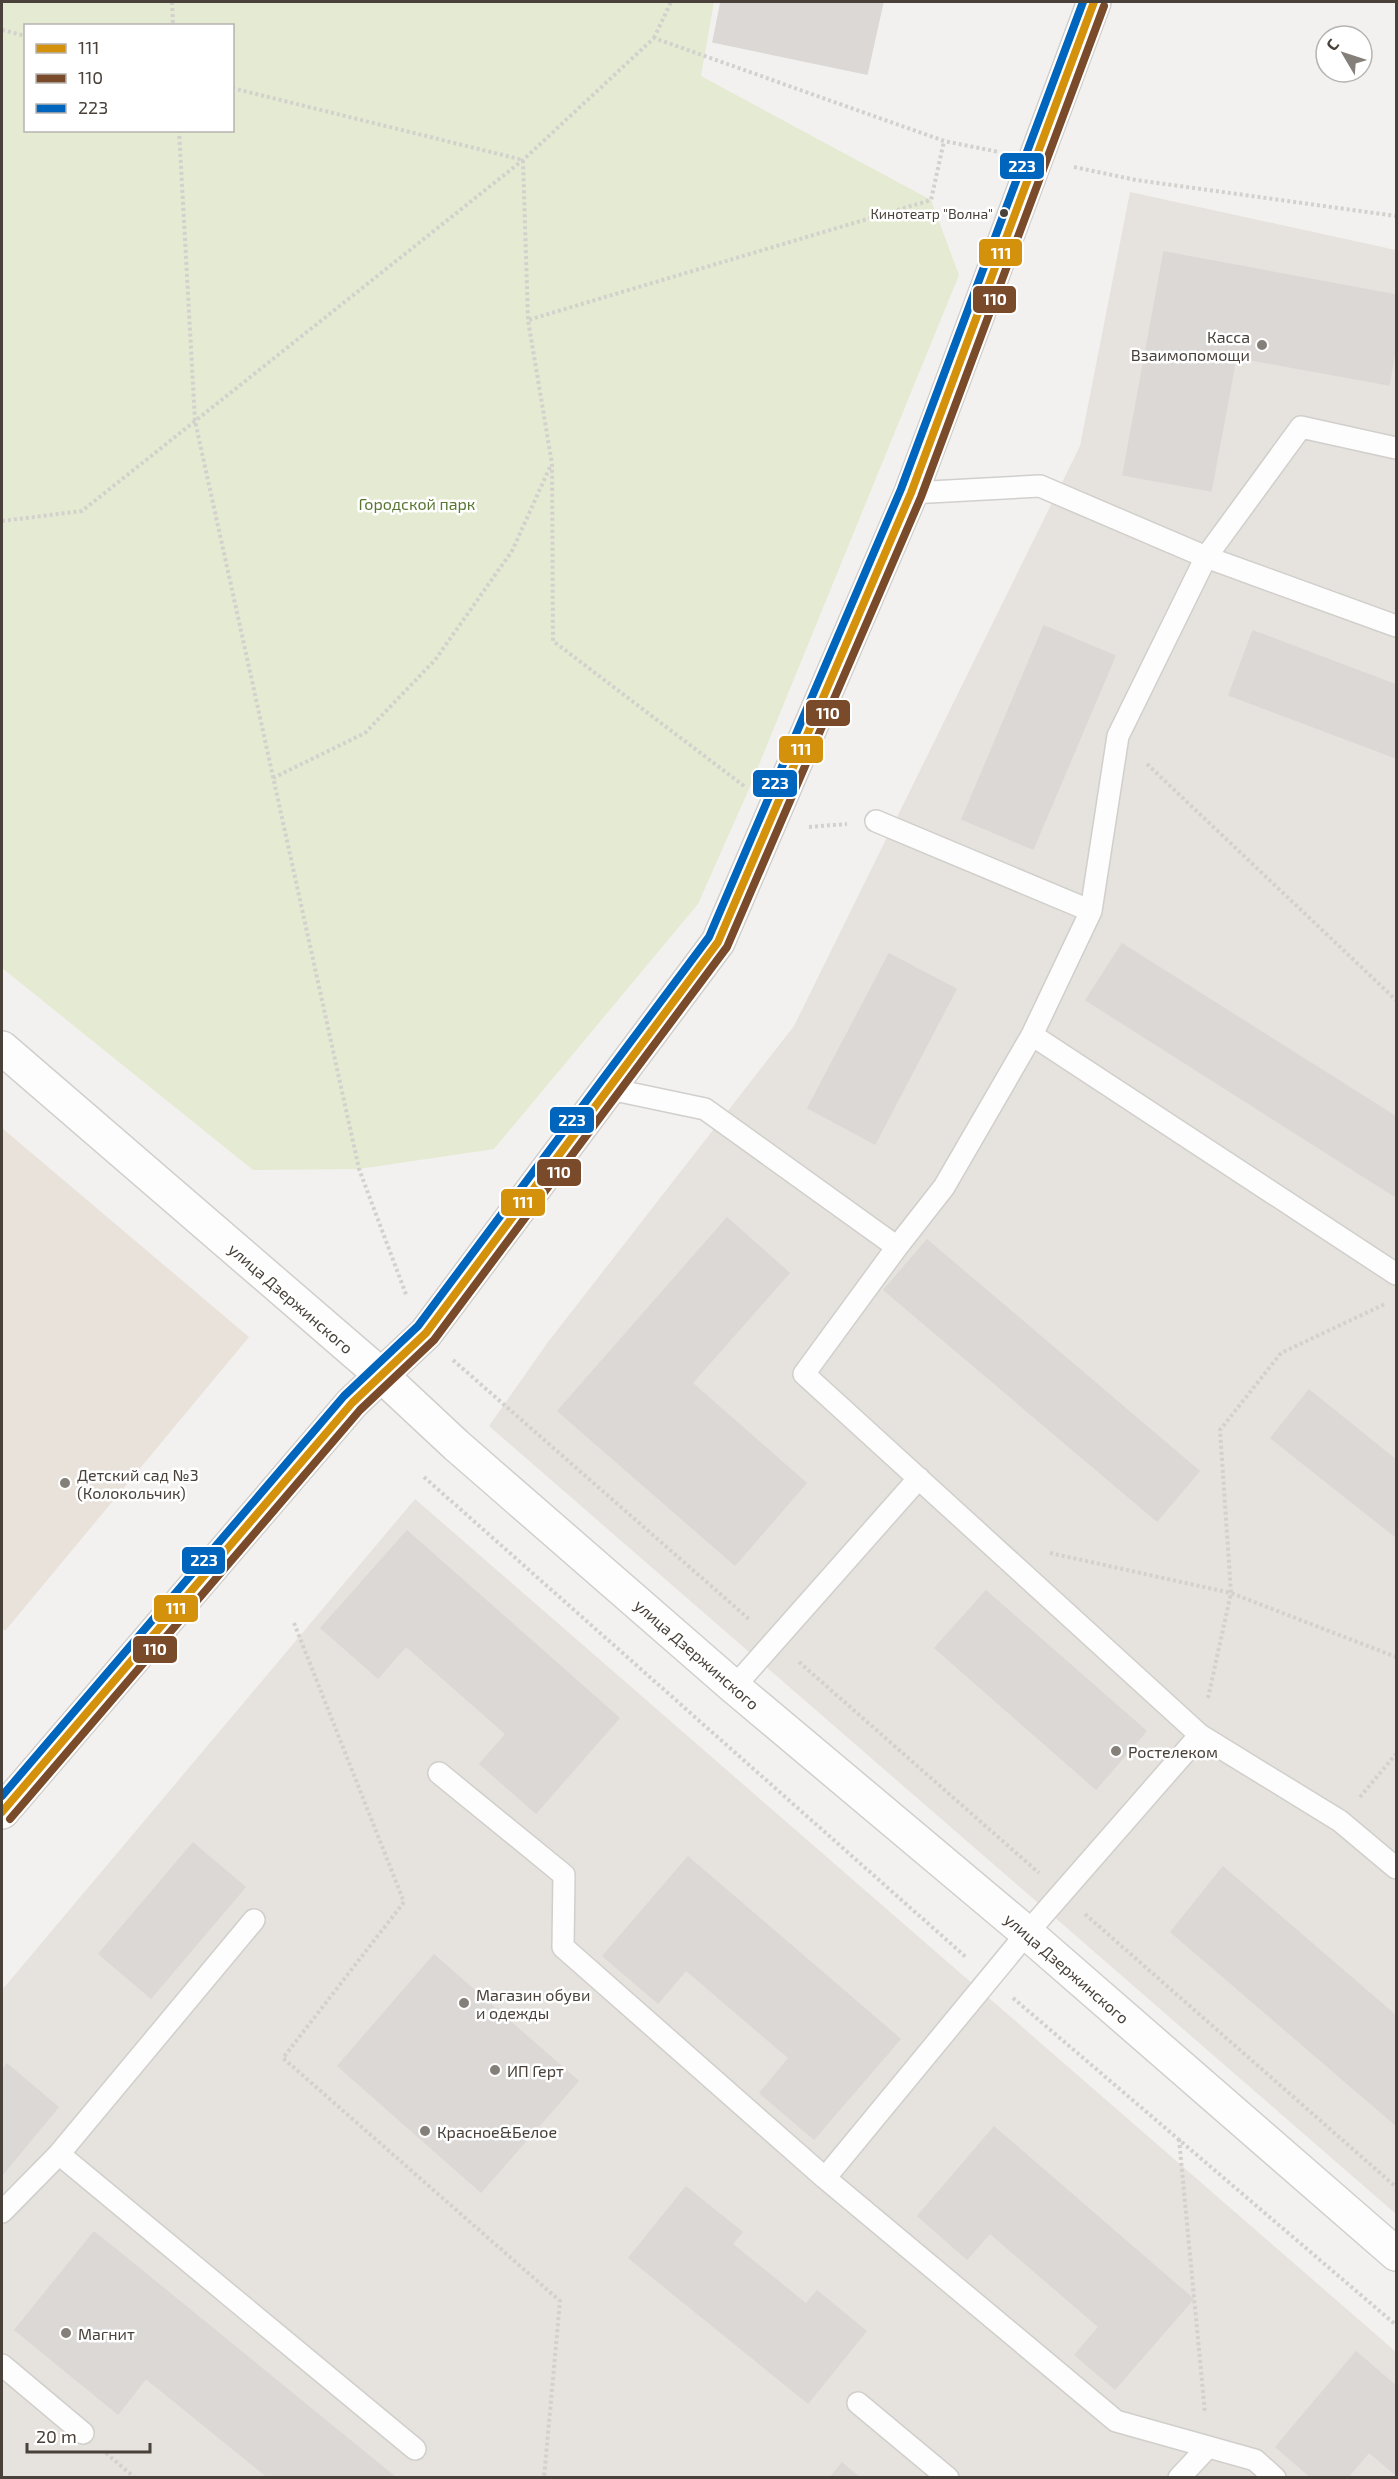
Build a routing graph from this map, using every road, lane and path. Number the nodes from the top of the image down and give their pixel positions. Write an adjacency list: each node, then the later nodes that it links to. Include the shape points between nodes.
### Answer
1 (172, 2): 4 (path)
2 (671, 2): 7 (path)
3 (1094, 2): 11 (street)
4 (173, 24)
5 (2, 30): 6 (path)
6 (24, 36)
7 (654, 38): 10 (path); 12 (path)
8 (234, 88): 12 (path)
9 (179, 132): 15 (path)
10 (944, 141): 11 (path); 14 (path, via 931,200)
11 (1036, 159): 13 (path, via 1136,180); 18 (street)
12 (523, 160): 14 (path); 15 (path)
13 (1396, 216)
14 (528, 320): 17 (path)
15 (195, 422): 19 (path, via 82,511); 23 (path)
16 (1396, 448): 20 (lane, via 1301,427)
17 (552, 464): 23 (path, via 512,551 435,660 365,733); 25 (path, via 553,641 749,789)
18 (911, 493): 20 (lane, via 1040,486); 25 (street)
19 (2, 521)
20 (1206, 557): 21 (lane); 22 (lane)
21 (1396, 626)
22 (1118, 736): 26 (lane); 27 (path)
23 (273, 778): 34 (path, via 359,1169 399,1281)
24 (876, 821): 25 (path); 26 (lane)
25 (766, 832): 30 (street, via 718,942)
26 (1091, 911): 28 (lane)
27 (1396, 1000)
28 (1032, 1035): 31 (lane, via 944,1187); 32 (lane)
29 (2, 1048): 35 (street, улица Дзержинского)
30 (610, 1089): 31 (lane, via 705,1109); 34 (street)
31 (897, 1246): 37 (lane, via 804,1374)
32 (1396, 1274)
33 (1386, 1304): 39 (path, via 1281,1353 1220,1430)
34 (426, 1333): 35 (street); 41 (path, via 473,1380)
35 (380, 1374): 43 (street, улица Дзержинского); 47 (street)
36 (424, 1477): 53 (path)
37 (919, 1478): 41 (lane); 44 (lane)
38 (1044, 1552): 39 (path)
39 (1231, 1593): 42 (path); 44 (path)
40 (294, 1623): 66 (path, via 404,1902 283,2058 560,2301)
41 (774, 1641): 43 (lane); 50 (path)
42 (1396, 1657)
43 (734, 1687): 52 (street, улица Дзержинского)
44 (1200, 1735): 48 (lane); 50 (lane)
45 (1396, 1754): 48 (path)
46 (439, 1773): 56 (lane, via 564,1875 563,1947)
47 (2, 1812)
48 (1340, 1821): 49 (lane)
49 (1396, 1868)
50 (1062, 1894): 52 (lane); 57 (path)
51 (254, 1920): 55 (lane)
52 (1027, 1933): 53 (lane); 59 (street, улица Дзержинского)
53 (989, 1978): 54 (path); 56 (lane)
54 (1179, 2139): 60 (path); 64 (path)
55 (59, 2154): 58 (lane); 65 (lane)
56 (825, 2178): 64 (lane, via 1116,2421)
57 (1396, 2187)
58 (2, 2212)
59 (1396, 2254)
60 (1396, 2325)
61 (2, 2365): 63 (lane)
62 (858, 2403): 67 (lane)
63 (83, 2433)
64 (1208, 2447): 68 (lane); 69 (lane, via 1255,2460)
65 (415, 2449)
66 (544, 2478)
67 (948, 2478)
68 (1179, 2478)
69 (1275, 2478)

